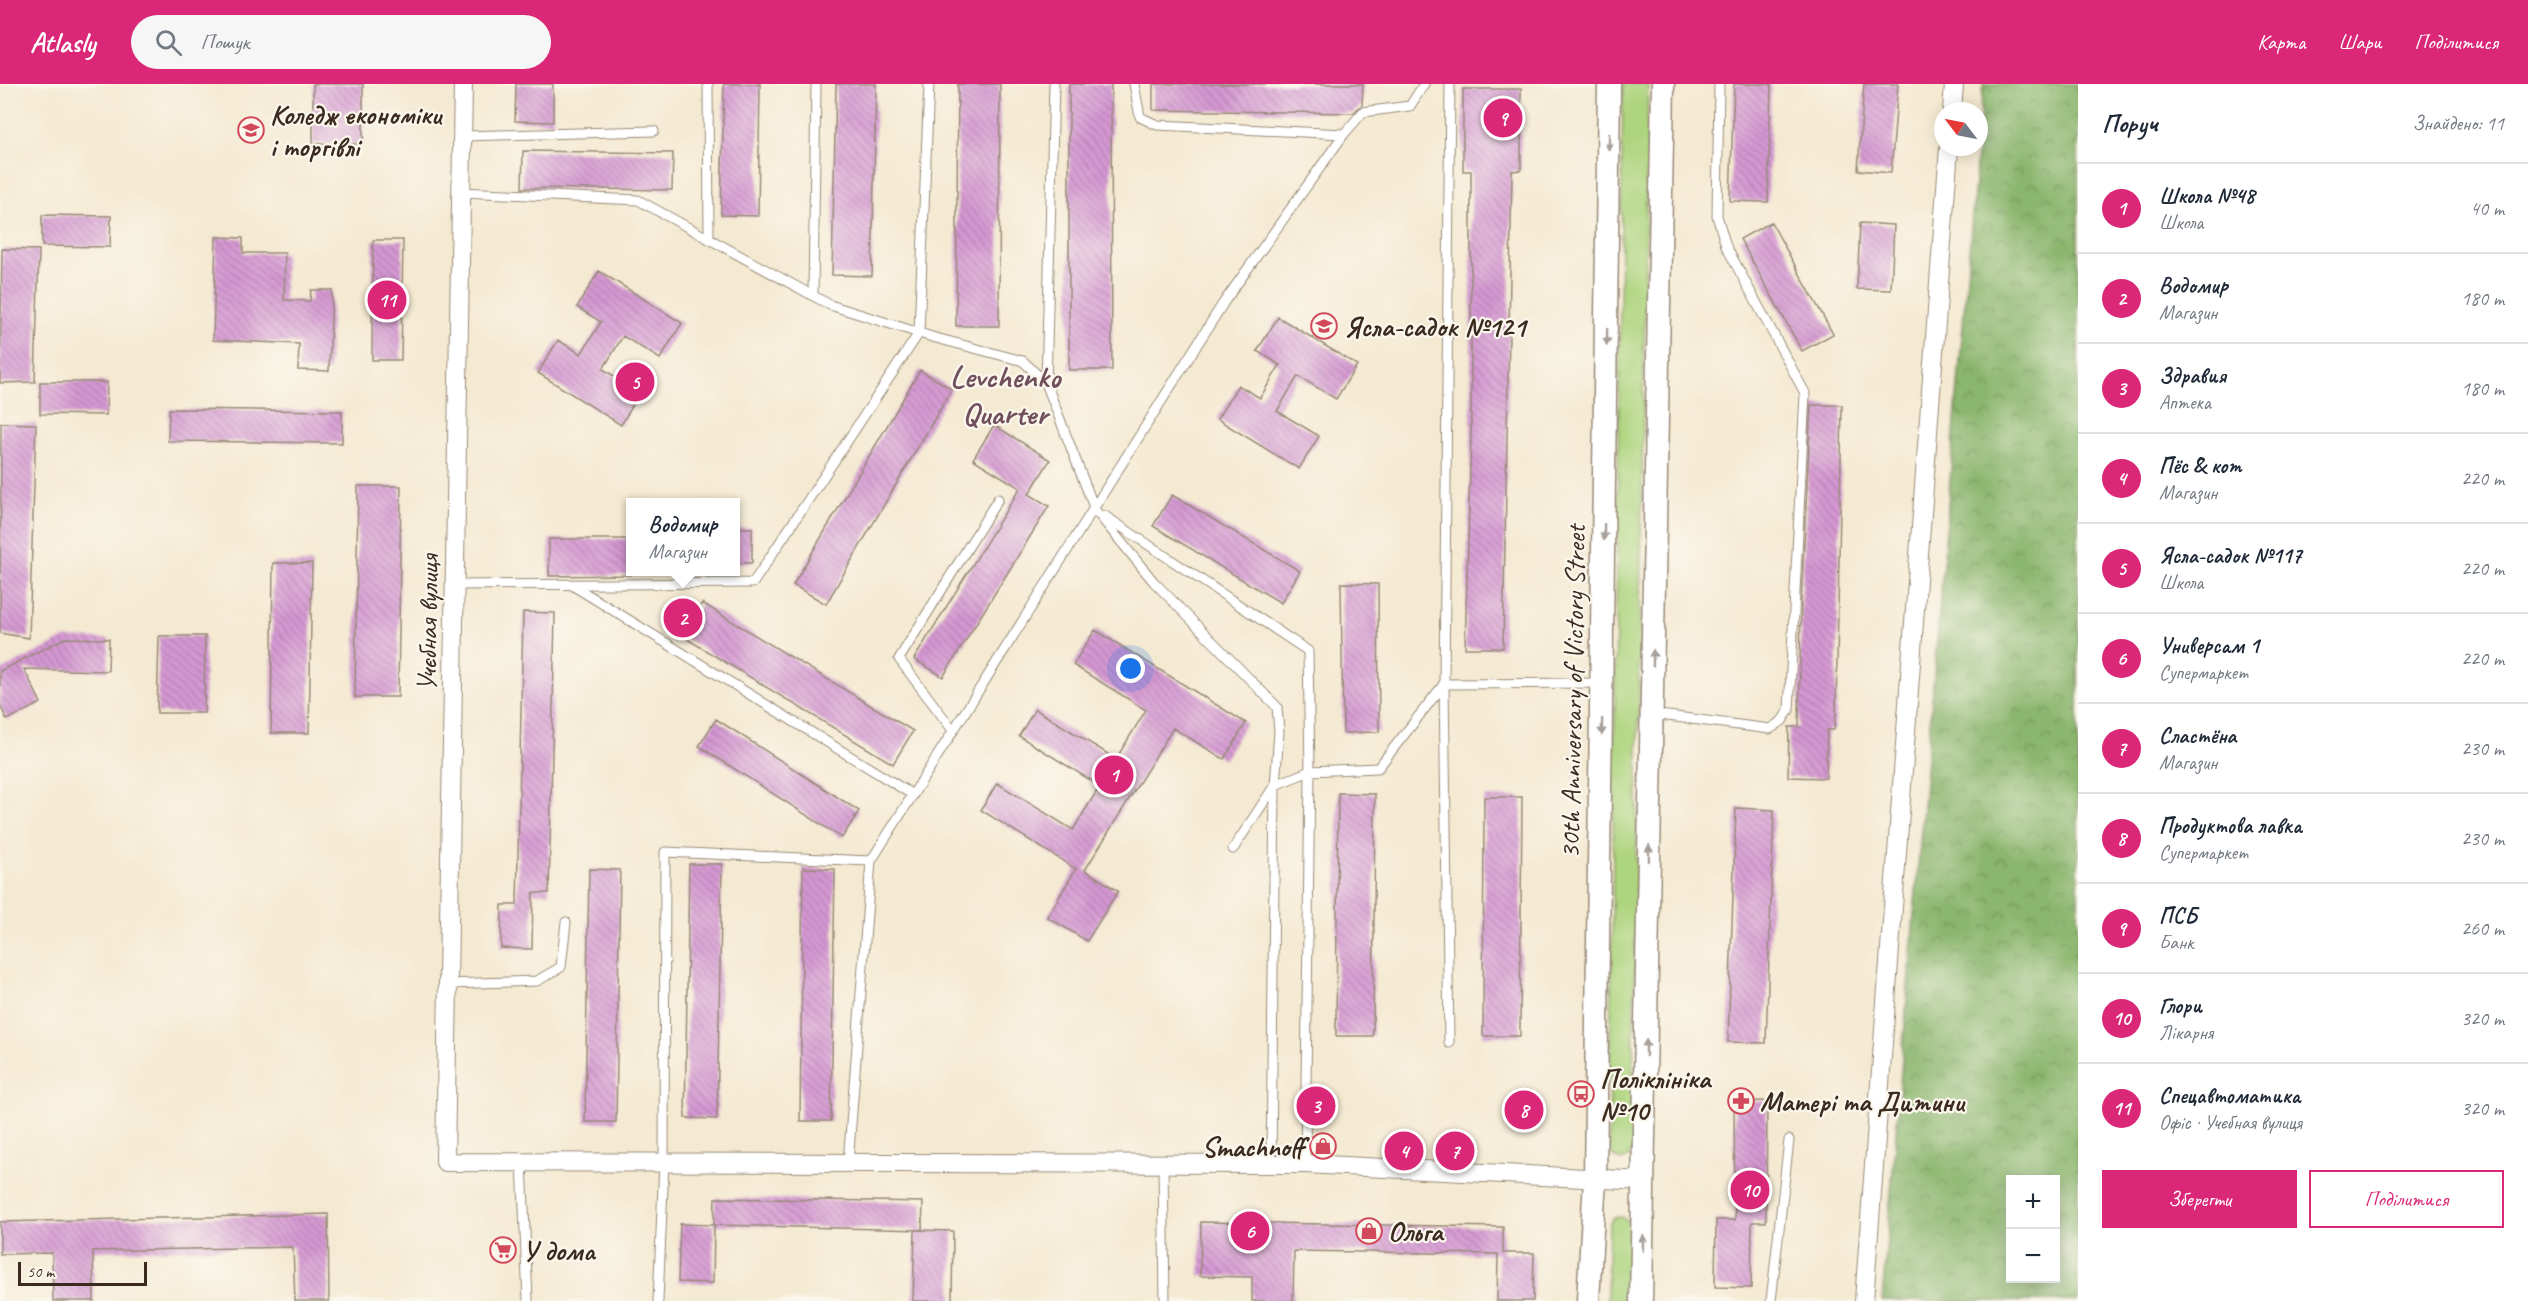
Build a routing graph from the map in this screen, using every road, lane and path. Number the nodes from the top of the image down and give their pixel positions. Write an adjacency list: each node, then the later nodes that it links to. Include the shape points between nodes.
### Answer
1 (463, 84): 16 (street, Учєбная вулиця)
2 (708, 84): 19 (lane)
3 (816, 84): 20 (lane)
4 (929, 84): 21 (lane)
5 (1054, 84): 22 (lane)
6 (1134, 84): 15 (lane, via 1140,117 1156,125)
7 (1424, 84): 15 (lane, via 1410,106 1363,112)
8 (1450, 84): 28 (lane)
9 (1610, 84): 27 (street, 30th Anniversary of Victory Street, one-way to 27)
10 (1663, 84): 29 (street, one-way to 10)
11 (1719, 84): 29 (lane, via 1717,216 1726,246 1804,393 1789,710 1770,729)
12 (1954, 84): 13 (street)
13 (1953, 102)
14 (654, 131): 16 (lane)
15 (1344, 134): 24 (lane, via 1224,302)
16 (462, 136): 18 (street, Учєбная вулиця)
17 (1948, 156): 54 (street)
18 (461, 192): 19 (lane, via 638,200); 25 (street, Учєбная вулиця)
19 (709, 239): 20 (lane)
20 (813, 295): 21 (lane, via 830,305)
21 (919, 333): 22 (lane, via 1023,361); 26 (lane, via 753,584)
22 (1046, 383): 24 (lane)
23 (998, 499): 30 (lane, via 899,659)
24 (1095, 510): 30 (lane); 31 (lane, via 1308,651); 32 (lane, via 1154,582 1277,707)
25 (454, 585): 26 (lane); 37 (street, Учєбная вулиця)
26 (572, 585): 33 (lane)
27 (1603, 683): 28 (lane); 46 (street, 30th Anniversary of Victory Street, one-way to 46)
28 (1444, 684): 31 (lane, via 1378,768); 38 (lane)
29 (1652, 714): 47 (street, one-way to 29)
30 (952, 729): 33 (lane)
31 (1310, 771): 32 (lane); 43 (lane)
32 (1275, 785): 34 (lane); 45 (lane)
33 (913, 795): 35 (lane)
34 (1233, 849)
35 (871, 861): 41 (lane, via 665,852); 42 (lane)
36 (566, 922): 37 (lane, via 561,967 537,981)
37 (448, 984): 40 (street, Учєбная вулиця, via 445,1162)
38 (1449, 1043)
39 (1789, 1140): 53 (lane)
40 (522, 1162): 41 (street); 48 (lane)
41 (663, 1163): 42 (street); 49 (lane)
42 (848, 1164): 44 (street)
43 (1305, 1164): 45 (street); 46 (street)
44 (1163, 1165): 45 (street); 50 (lane)
45 (1271, 1165)
46 (1594, 1179): 47 (street); 51 (street, 30th Anniversary of Victory Street)
47 (1644, 1181): 52 (street, one-way to 47)
48 (528, 1301)
49 (658, 1301)
50 (1165, 1301)
51 (1588, 1301)
52 (1641, 1301)
53 (1771, 1301)
54 (1864, 1301)

